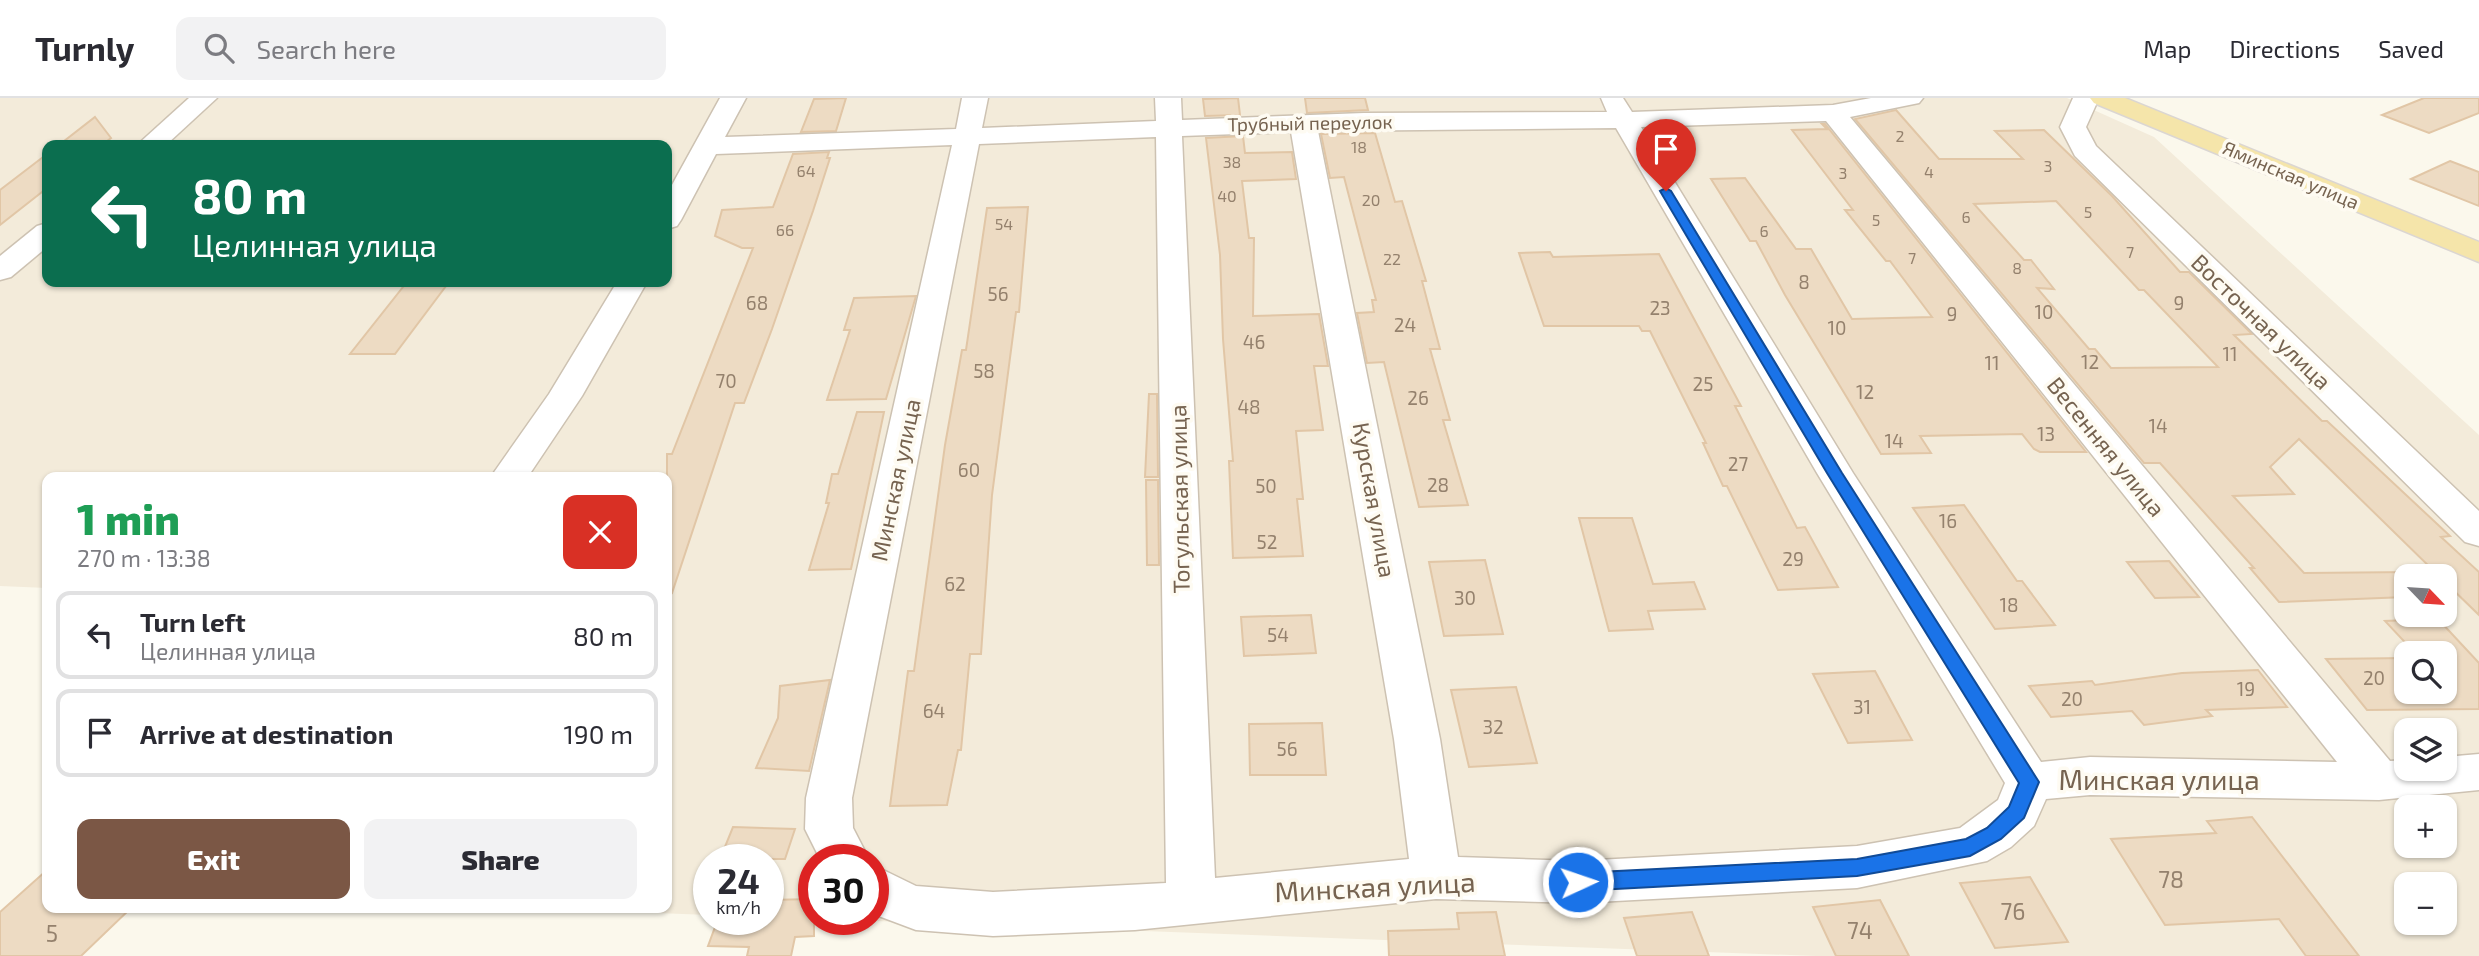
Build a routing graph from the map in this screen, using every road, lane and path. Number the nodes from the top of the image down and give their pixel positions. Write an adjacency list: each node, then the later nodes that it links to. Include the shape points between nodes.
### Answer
1 (204, 98): 13 (street)
2 (733, 98): 14 (street)
3 (975, 98): 12 (street, Минская улица)
4 (1910, 98): 10 (street, Трубный переулок)
5 (2086, 98): 21 (street, Восточная улица, via 2073,127 2084,150)
6 (2103, 98): 17 (main road, Яминская улица)
7 (1361, 109): 8 (street, Трубный переулок); 11 (street, Трубный переулок)
8 (1617, 109): 10 (street, Трубный переулок); 24 (street, via 1828,462)
9 (1168, 113): 11 (street, Трубный переулок); 12 (street, Трубный переулок); 28 (street, Тогульская улица)
10 (1833, 113): 23 (street, Весенняя улица)
11 (1303, 123): 26 (street, Курская улица, via 1417,739)
12 (968, 134): 14 (street, Трубный переулок); 25 (street, Минская улица, via 830,798 829,829)
13 (156, 140)
14 (708, 146): 15 (street)
15 (672, 211)
16 (42, 236): 18 (street)
17 (2479, 253)
18 (0, 271)
19 (629, 287): 20 (street, via 565,396)
20 (512, 472)
21 (2479, 533)
22 (2479, 772): 23 (street, Минская улица)
23 (2379, 781): 24 (street, Минская улица, via 2090,776)
24 (2029, 782): 26 (street, Минская улица, via 2017,812 1994,834 1970,847 1857,867 1578,882)
25 (837, 844)
26 (1436, 878): 28 (street, Минская улица)
27 (889, 897): 28 (street, Минская улица, via 916,908 993,914 1135,908)
28 (1191, 900)

